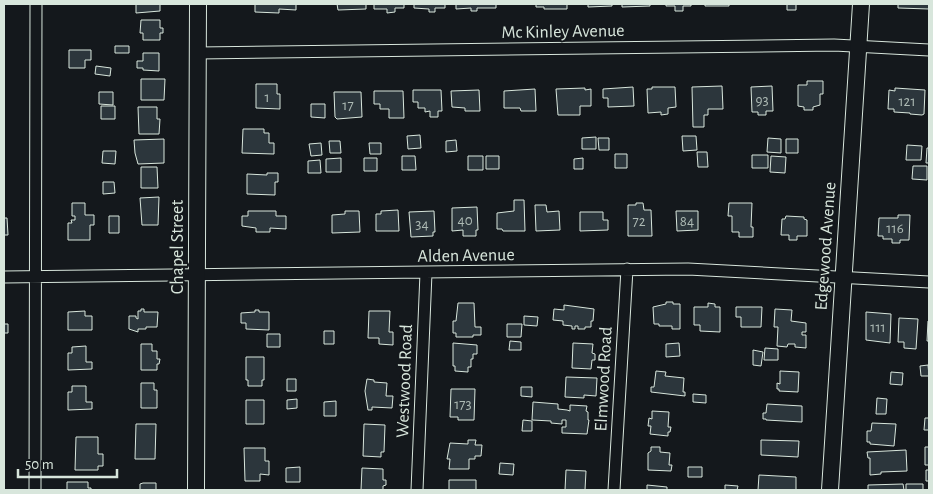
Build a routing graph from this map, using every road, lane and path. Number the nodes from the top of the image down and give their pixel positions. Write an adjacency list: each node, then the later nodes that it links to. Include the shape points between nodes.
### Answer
1 (36, 4): 10 (street)
2 (198, 4): 6 (street, Chapel Street)
3 (861, 4): 4 (street, Edgewood Avenue)
4 (858, 46): 5 (street, Mc Kinley Avenue); 6 (street, Mc Kinley Avenue); 11 (street, Edgewood Avenue)
5 (929, 50)
6 (198, 53): 9 (street, Chapel Street)
7 (627, 269): 8 (street, Alden Avenue); 11 (street, Alden Avenue); 17 (street, Elmwood Road)
8 (426, 273): 9 (street, Alden Avenue); 16 (street, Westwood Road)
9 (197, 274): 10 (street, Alden Avenue); 15 (street, Chapel Street)
10 (36, 277): 12 (street, Alden Avenue); 14 (street)
11 (843, 277): 13 (street, Alden Avenue); 18 (street, Edgewood Avenue)
12 (4, 278)
13 (929, 282)
14 (35, 490)
15 (196, 490)
16 (417, 490)
17 (614, 490)
18 (830, 490)

